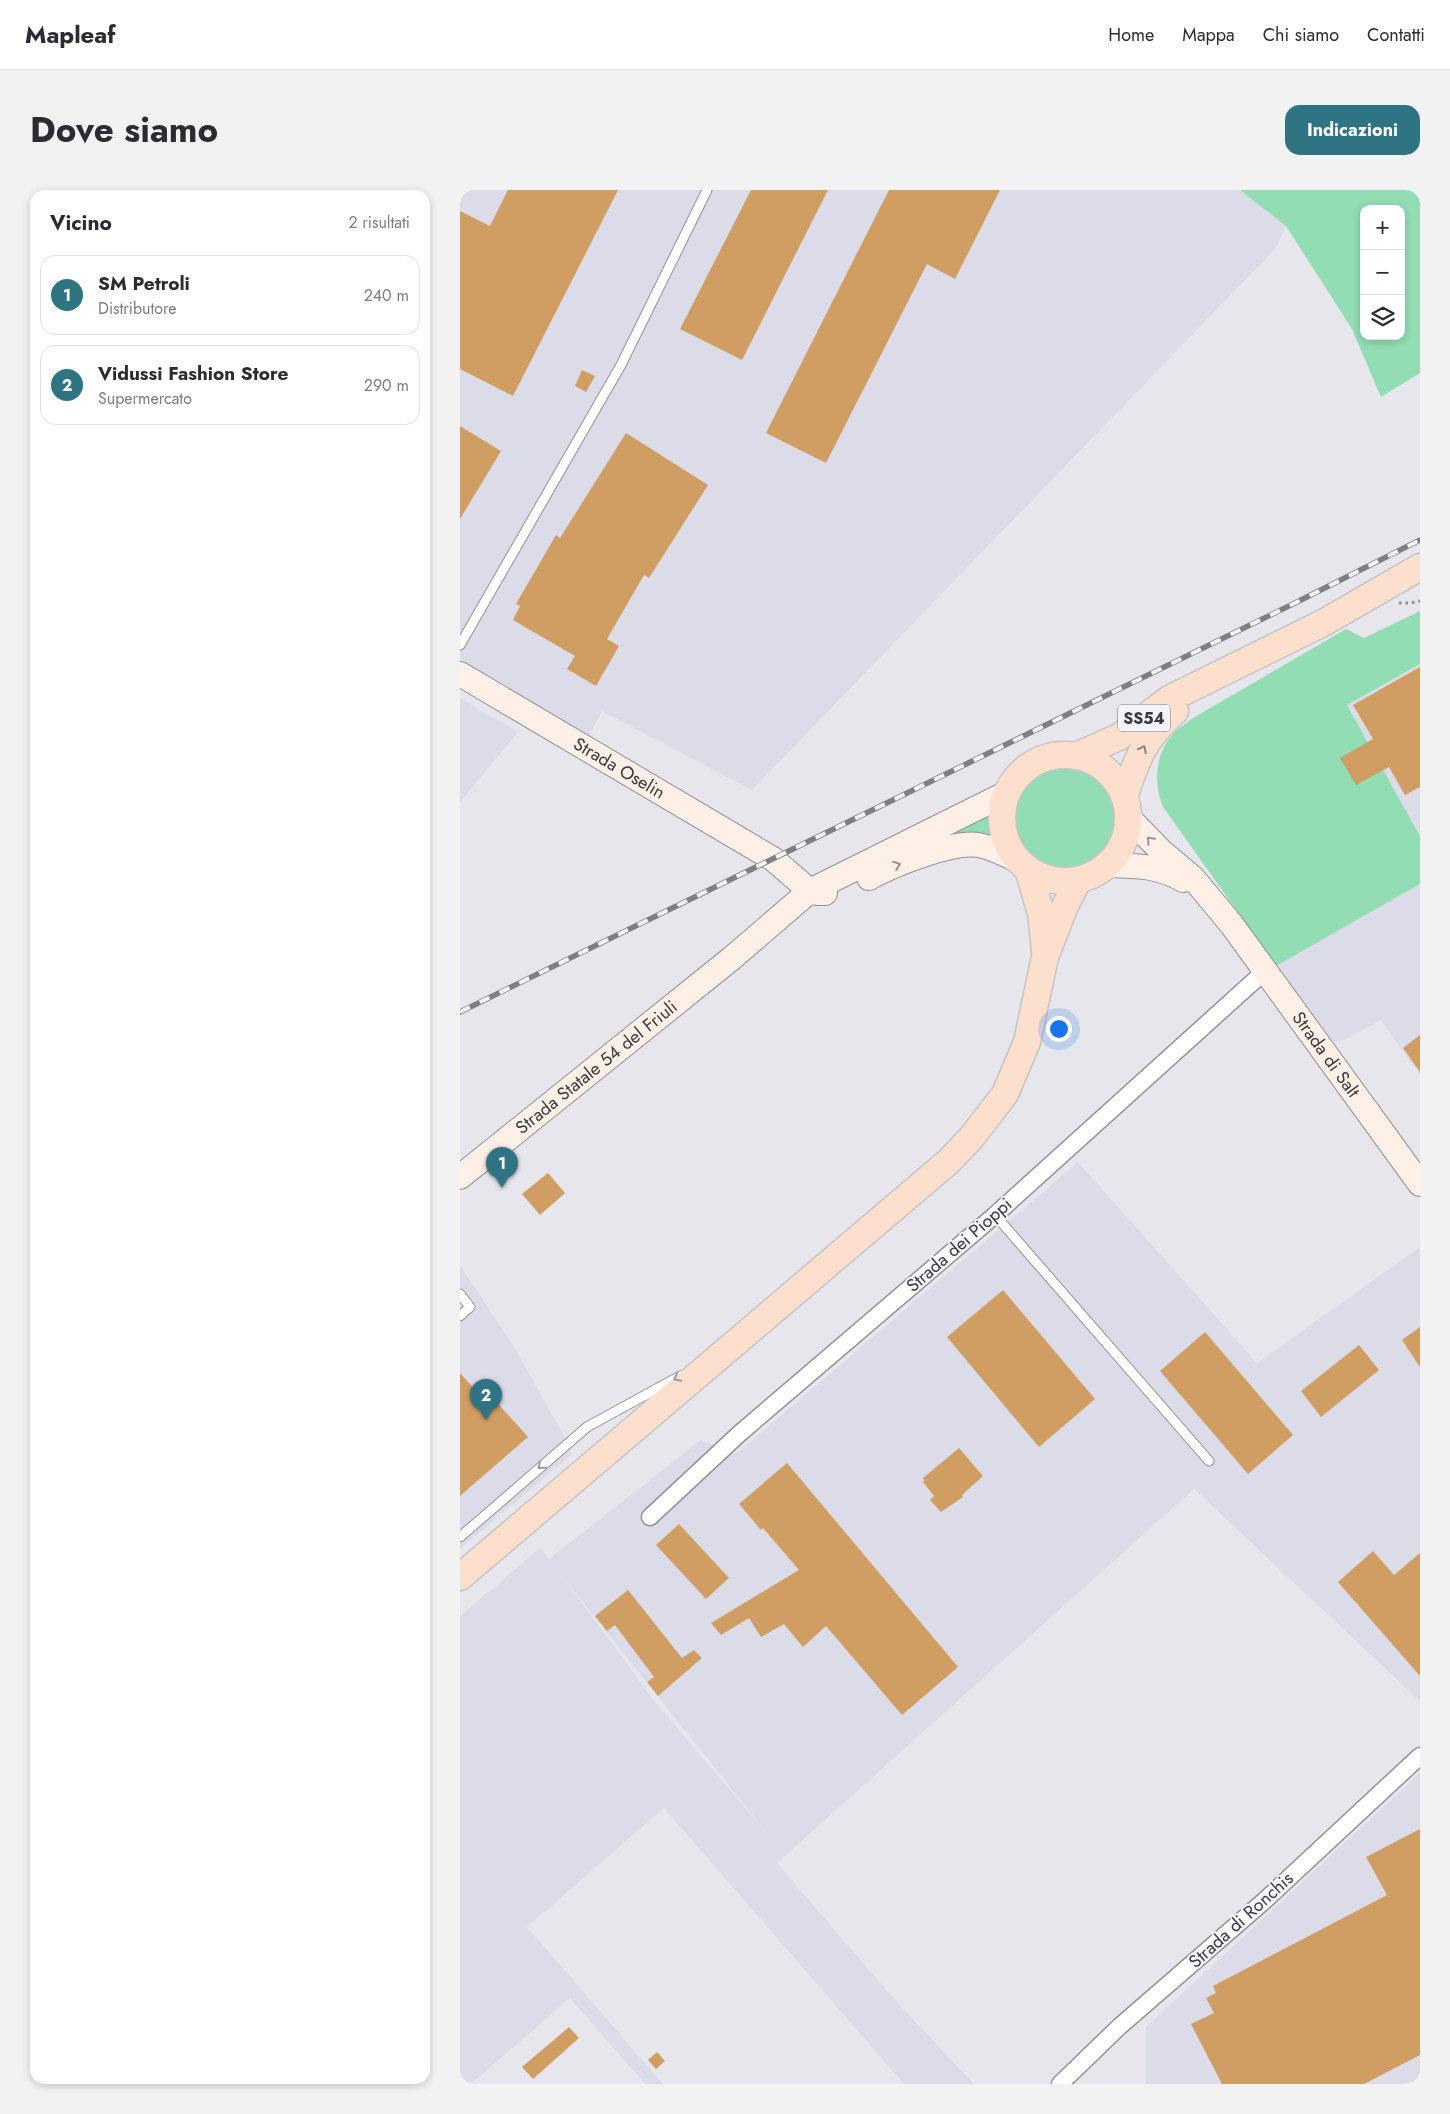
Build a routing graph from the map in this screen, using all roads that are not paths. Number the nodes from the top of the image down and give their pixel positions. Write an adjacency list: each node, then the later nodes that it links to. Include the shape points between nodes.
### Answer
1 (707, 190): 3 (lane, via 621,365)
2 (1420, 567): 5 (main road, Strada Statale 54 del Friuli / SS54, via 1323,623)
3 (460, 645)
4 (460, 674): 10 (street, Strada Oselin)
5 (1209, 680): 6 (main road, Strada Statale 54 del Friuli / SS54, via 1169,699 1119,737); 8 (main road, Strada Statale 54 del Friuli / SS54, one-way to 5, via 1137,760 1147,740)
6 (1078, 755): 7 (main road, Strada Statale 54 del Friuli / SS54, via 1051,756 1034,763 1022,771); 8 (main road, Strada Statale 54 del Friuli / SS54, via 1091,759 1108,771 1120,784)
7 (1007, 793): 9 (street, Strada Statale 54 del Friuli / SS54); 11 (main road, Strada Statale 54 del Friuli / SS54, via 1002,825 1007,844)
8 (1127, 806): 12 (main road, Strada Statale 54 del Friuli / SS54, via 1124,842); 16 (street, one-way to 8, via 1193,878 1162,852)
9 (970, 811): 10 (street, Strada Statale 54 del Friuli / SS54, via 927,817 828,869 813,872); 15 (street, Strada Statale 54 del Friuli / SS54)
10 (779, 863): 15 (street); 18 (street, Strada Statale 54 del Friuli, via 785,889 782,908)
11 (1023, 865): 13 (main road, Strada Statale 54 del Friuli / SS54, via 1056,881); 14 (street, Strada Statale 54 del Friuli / SS54, one-way to 11, via 896,865 969,844 989,847); 17 (main road, via 1041,913)
12 (1108, 865): 13 (main road, Strada Statale 54 del Friuli / SS54); 16 (street, via 1154,867 1168,872 1184,881)
13 (1078, 880): 17 (main road)
14 (853, 886): 15 (street, via 817,894); 18 (street, Strada Statale 54 del Friuli / SS54)
15 (810, 891): 18 (street, Strada Statale 54 del Friuli / SS54)
16 (1232, 926): 19 (street, Strada di Salt)
17 (1045, 957): 25 (main road, via 1031,1026 1018,1064 1005,1094 971,1138 948,1162)
18 (732, 958): 20 (street, Strada Statale 54 del Friuli / SS54)
19 (1265, 971): 21 (street, Strada di Salt); 22 (street, Strada dei Pioppi)
20 (460, 1177)
21 (1420, 1184)
22 (995, 1215): 26 (lane); 27 (street, Strada dei Pioppi, via 739,1434)
23 (460, 1294): 24 (lane, via 470,1307)
24 (460, 1316)
25 (720, 1355): 28 (lane, one-way to 28, via 586,1427); 29 (main road)
26 (1209, 1460)
27 (650, 1517)
28 (460, 1537)
29 (460, 1577)
30 (1420, 1756): 31 (street, Strada di Ronchis)
31 (1060, 2084)

